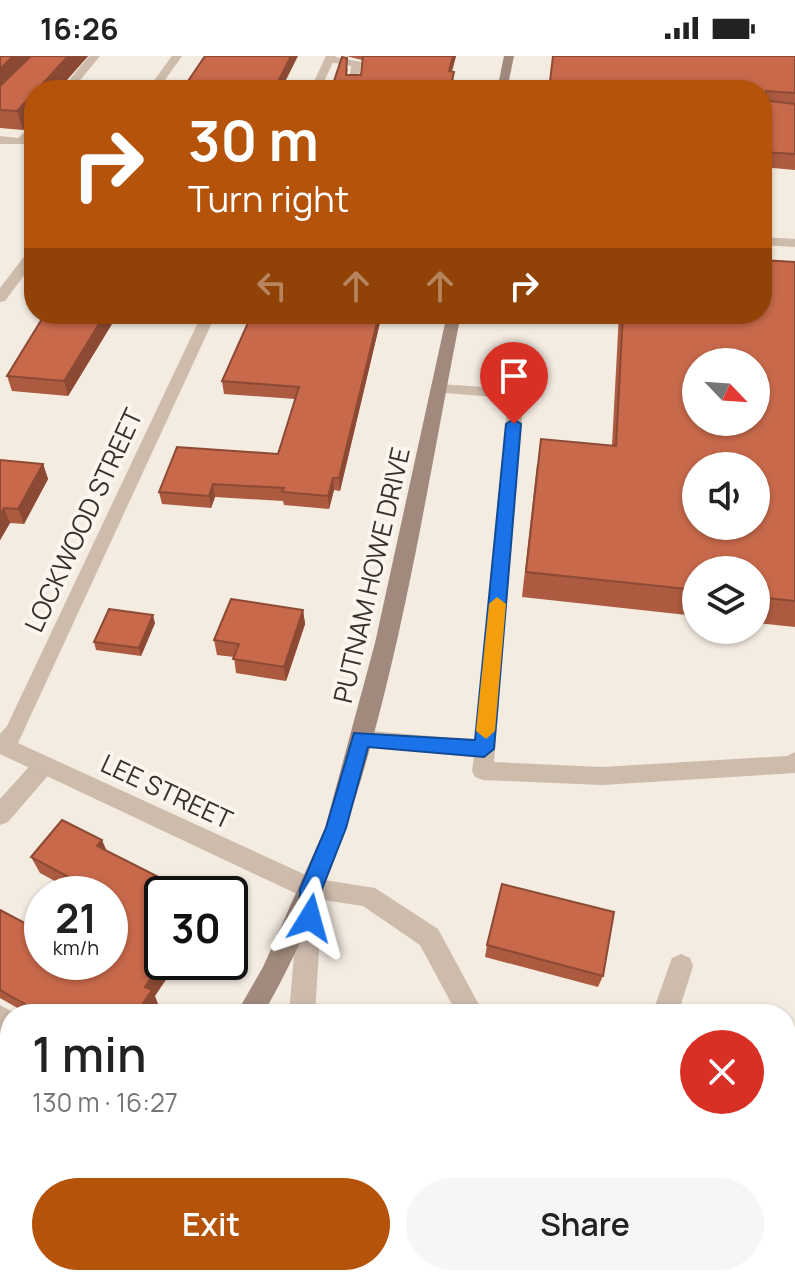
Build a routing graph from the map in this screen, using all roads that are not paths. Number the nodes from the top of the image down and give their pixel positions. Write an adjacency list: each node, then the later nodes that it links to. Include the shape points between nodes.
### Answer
1 (95, 56): 5 (street)
2 (177, 56): 6 (street)
3 (509, 56): 9 (street)
4 (330, 58): 7 (street); 8 (street, via 357,64)
5 (75, 80)
6 (159, 80)
7 (320, 80)
8 (355, 80)
9 (504, 80)
10 (24, 139): 11 (street)
11 (0, 140)
12 (772, 242): 13 (street)
13 (795, 243)
14 (24, 266): 15 (street)
15 (0, 298)
16 (204, 324): 20 (street, LOCKWOOD STREET, via 15,732)
17 (452, 324): 18 (street, PUTNAM HOWE DRIVE)
18 (438, 389): 19 (street, PUTNAM HOWE DRIVE); 21 (street, via 516,394)
19 (360, 739): 21 (street); 25 (street, PUTNAM HOWE DRIVE, via 336,828)
20 (1, 744): 23 (street, LEE STREET)
21 (484, 749): 22 (street, via 483,771 602,776)
22 (795, 761)
23 (44, 765): 24 (street); 25 (street, LEE STREET)
24 (0, 815)
25 (311, 889): 27 (street, PUTNAM HOWE DRIVE); 28 (street); 29 (street, LEE STREET, via 367,896 429,937)
26 (681, 966): 30 (street)
27 (255, 1004)
28 (303, 1004)
29 (466, 1004)
30 (668, 1004)

